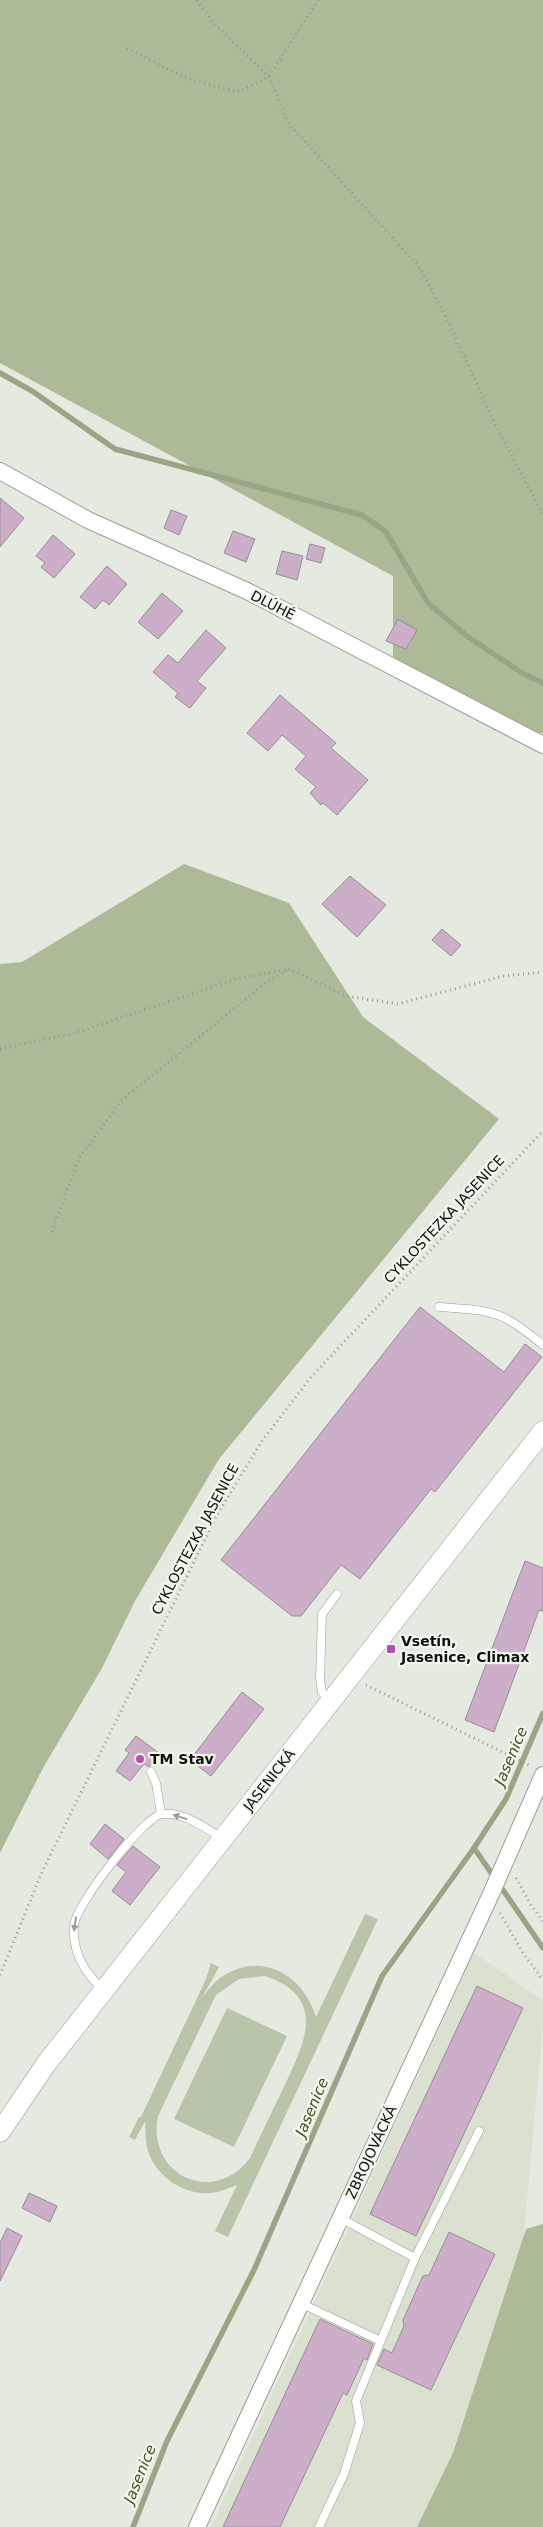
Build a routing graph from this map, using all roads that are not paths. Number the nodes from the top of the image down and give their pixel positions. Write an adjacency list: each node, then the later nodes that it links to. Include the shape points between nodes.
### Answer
1 (0, 471): 2 (street, DLÚHÉ, via 88,520 247,591)
2 (543, 745)
3 (439, 1307): 4 (lane, via 496,1313 515,1322)
4 (543, 1345)
5 (543, 1431): 7 (street, JASENICKÁ)
6 (337, 1594): 7 (lane, via 322,1614 320,1679 322,1692)
7 (330, 1702): 11 (street, JASENICKÁ)
8 (151, 1772): 10 (lane)
9 (543, 1775): 15 (street, ZBROJOVÁCKÁ)
10 (161, 1814): 11 (lane, one-way to 10, via 181,1816); 12 (lane, one-way to 12, via 152,1817 136,1833 84,1900 74,1924 82,1963)
11 (223, 1838): 12 (street, JASENICKÁ)
12 (104, 1991): 13 (street, JASENICKÁ, via 24,2094)
13 (0, 2132)
14 (478, 2132): 16 (lane)
15 (340, 2218): 16 (lane); 17 (street, ZBROJOVÁCKÁ)
16 (415, 2258): 18 (lane)
17 (300, 2303): 18 (lane); 19 (street, ZBROJOVÁCKÁ)
18 (381, 2340): 20 (lane, via 356,2402 360,2423 344,2474)
19 (197, 2527)
20 (319, 2527)

